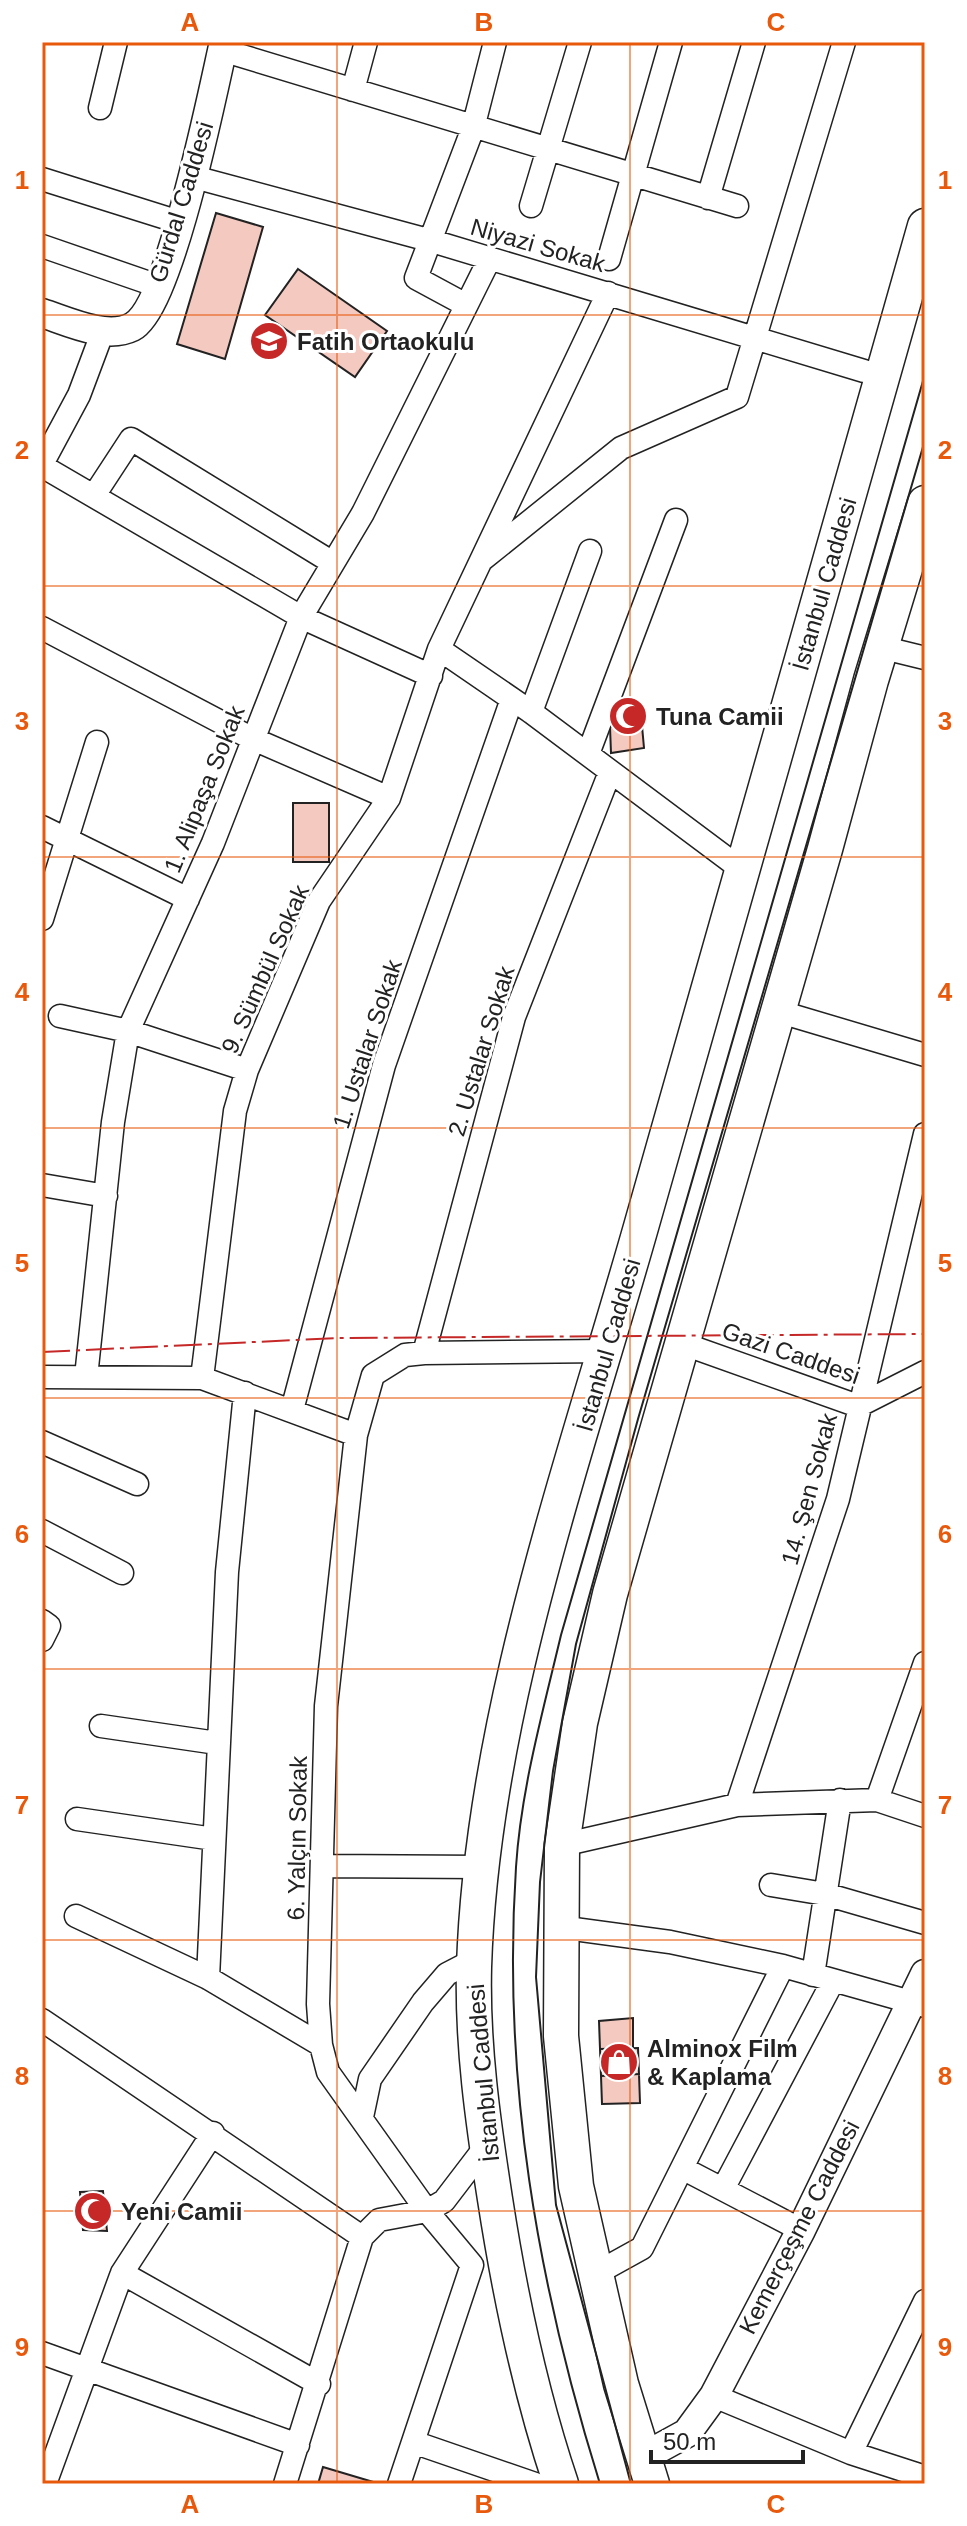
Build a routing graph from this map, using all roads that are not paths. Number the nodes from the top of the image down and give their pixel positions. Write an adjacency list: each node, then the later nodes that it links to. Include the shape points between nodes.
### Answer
1 (116, 42): 10 (street)
2 (366, 42): 9 (street)
3 (495, 42): 11 (street)
4 (580, 42): 12 (street)
5 (671, 42): 13 (street)
6 (754, 42): 16 (street)
7 (844, 42): 30 (street)
8 (223, 46): 9 (street); 14 (main road, Gürdal Caddesi)
9 (353, 90): 11 (street)
10 (100, 108)
11 (473, 128): 12 (street); 21 (street)
12 (547, 150): 13 (street); 17 (street)
13 (634, 175): 16 (street); 24 (street)
14 (194, 177): 19 (main road, Gürdal Caddesi); 21 (street, Niyazi Sokak)
15 (42, 179): 19 (street)
16 (708, 198): 18 (street)
17 (531, 206)
18 (737, 206)
19 (179, 222): 25 (main road, Gürdal Caddesi)
20 (925, 226): 54 (highway, İstanbul Caddesi)
21 (432, 241): 23 (street, Niyazi Sokak); 27 (street, via 416,278)
22 (42, 246): 25 (street)
23 (490, 258): 26 (street, Niyazi Sokak); 27 (street, 1. Alipaşa Sokak)
24 (609, 259)
25 (158, 286): 29 (main road, Gürdal Caddesi, via 141,320 119,331)
26 (608, 293): 30 (street, Niyazi Sokak); 38 (street, 9. Sümbül Sokak)
27 (466, 305): 37 (street, 1. Alipaşa Sokak)
28 (42, 313): 29 (main road)
29 (103, 331): 32 (street, via 79,395)
30 (756, 338): 31 (street, Niyazi Sokak); 38 (street, via 737,397 621,448)
31 (864, 371)
32 (42, 465): 33 (street)
33 (95, 494): 37 (street, via 131,439); 39 (street)
34 (925, 503): 41 (highway)
35 (676, 520): 49 (street)
36 (590, 551): 46 (street)
37 (333, 563): 39 (street, 1. Alipaşa Sokak)
38 (478, 563): 42 (street, 9. Sümbül Sokak)
39 (301, 617): 44 (street); 47 (street, 1. Alipaşa Sokak)
40 (42, 628): 47 (street)
41 (880, 647): 43 (street); 57 (highway)
42 (439, 649): 44 (street, 9. Sümbül Sokak); 45 (street)
43 (925, 658)
44 (431, 676): 51 (street, 9. Sümbül Sokak)
45 (512, 699): 46 (street); 74 (street, 1. Ustalar Sokak, via 384,1065)
46 (531, 712): 49 (street)
47 (251, 738): 51 (street); 55 (street, 1. Alipaşa Sokak)
48 (97, 742): 53 (street)
49 (588, 754): 50 (street)
50 (610, 772): 54 (street); 67 (street, 2. Ustalar Sokak, via 514,1017)
51 (389, 798): 61 (street, 9. Sümbül Sokak, via 319,901)
52 (42, 827): 53 (street)
53 (65, 837): 55 (street); 56 (street)
54 (745, 872): 66 (highway, İstanbul Caddesi)
55 (188, 899): 59 (street, 1. Alipaşa Sokak)
56 (42, 919)
57 (777, 1011): 60 (street); 65 (highway)
58 (60, 1016): 59 (street)
59 (128, 1031): 61 (street); 64 (street, 1. Alipaşa Sokak)
60 (925, 1055)
61 (247, 1070): 71 (street, 9. Sümbül Sokak, via 235,1111)
62 (925, 1134): 73 (street, 14. Şen Sokak)
63 (42, 1185): 64 (street)
64 (106, 1196): 70 (street, 1. Alipaşa Sokak)
65 (681, 1343): 73 (street, Gazi Caddesi); 91 (highway, via 592,1662)
66 (606, 1351): 67 (street); 93 (highway, İstanbul Caddesi, via 522,1648 495,1769)
67 (424, 1353): 75 (street, 6. Yalçın Sokak, via 405,1355 373,1375)
68 (925, 1372): 73 (street, Gazi Caddesi)
69 (42, 1377): 70 (street)
70 (86, 1377): 71 (street)
71 (202, 1378): 72 (street)
72 (245, 1393): 74 (street); 84 (street)
73 (858, 1406): 87 (street, 14. Şen Sokak, via 838,1499)
74 (292, 1410): 75 (street)
75 (356, 1435): 92 (street, 6. Yalçın Sokak, via 326,1706)
76 (42, 1442): 77 (street)
77 (137, 1484)
78 (42, 1531): 79 (street)
79 (122, 1573)
80 (42, 1621): 81 (street, via 49,1626)
81 (42, 1640)
82 (925, 1663): 86 (street)
83 (101, 1726): 84 (street)
84 (217, 1743): 90 (street)
85 (840, 1800): 86 (street); 87 (street); 95 (street)
86 (877, 1800): 88 (street)
87 (737, 1805): 91 (street)
88 (925, 1816)
89 (77, 1819): 90 (street)
90 (214, 1839): 102 (street)
91 (562, 1845): 98 (highway)
92 (322, 1866): 93 (street); 106 (street, 6. Yalçın Sokak)
93 (482, 1867): 99 (highway, İstanbul Caddesi)
94 (771, 1885): 95 (street)
95 (825, 1894): 97 (street); 103 (street)
96 (76, 1916): 102 (street)
97 (925, 1923)
98 (559, 1927): 100 (street, via 670,1942); 116 (highway, via 561,2036 574,2171)
99 (474, 1960): 107 (street, via 447,1974 423,2002 370,2079); 109 (highway, İstanbul Caddesi, via 476,2057)
100 (783, 1966): 103 (street); 110 (street)
101 (925, 1974): 104 (main road, Kemerçeşme Caddesi)
102 (208, 1978): 106 (street)
103 (823, 1978): 104 (street); 111 (street)
104 (918, 2005): 113 (main road, Kemerçeşme Caddesi)
105 (44, 2027): 108 (street)
106 (321, 2045): 107 (street, 6. Yalçın Sokak, via 328,2072)
107 (362, 2117): 112 (street, 6. Yalçın Sokak)
108 (213, 2133): 114 (street); 115 (street)
109 (486, 2146): 112 (street, via 444,2201); 131 (highway, İstanbul Caddesi, via 531,2382)
110 (682, 2168): 111 (street); 116 (street, via 642,2248)
111 (723, 2189): 113 (street)
112 (427, 2211): 114 (street, via 379,2220); 122 (street, 6. Yalçın Sokak, via 472,2265)
113 (801, 2230): 121 (main road, Kemerçeşme Caddesi)
114 (362, 2237): 120 (street)
115 (122, 2273): 119 (street); 120 (street)
116 (595, 2274): 125 (highway)
117 (925, 2301): 124 (street)
118 (42, 2353): 119 (street)
119 (85, 2368): 123 (street); 127 (street)
120 (319, 2384): 123 (street)
121 (714, 2396): 124 (street); 125 (main road, Kemerçeşme Caddesi, via 687,2433)
122 (413, 2442): 129 (street); 130 (street)
123 (298, 2445): 128 (street)
124 (851, 2453): 126 (street)
125 (648, 2470)
126 (920, 2474)
127 (45, 2484)
128 (285, 2484)
129 (399, 2484)
130 (535, 2484)
131 (561, 2484)

